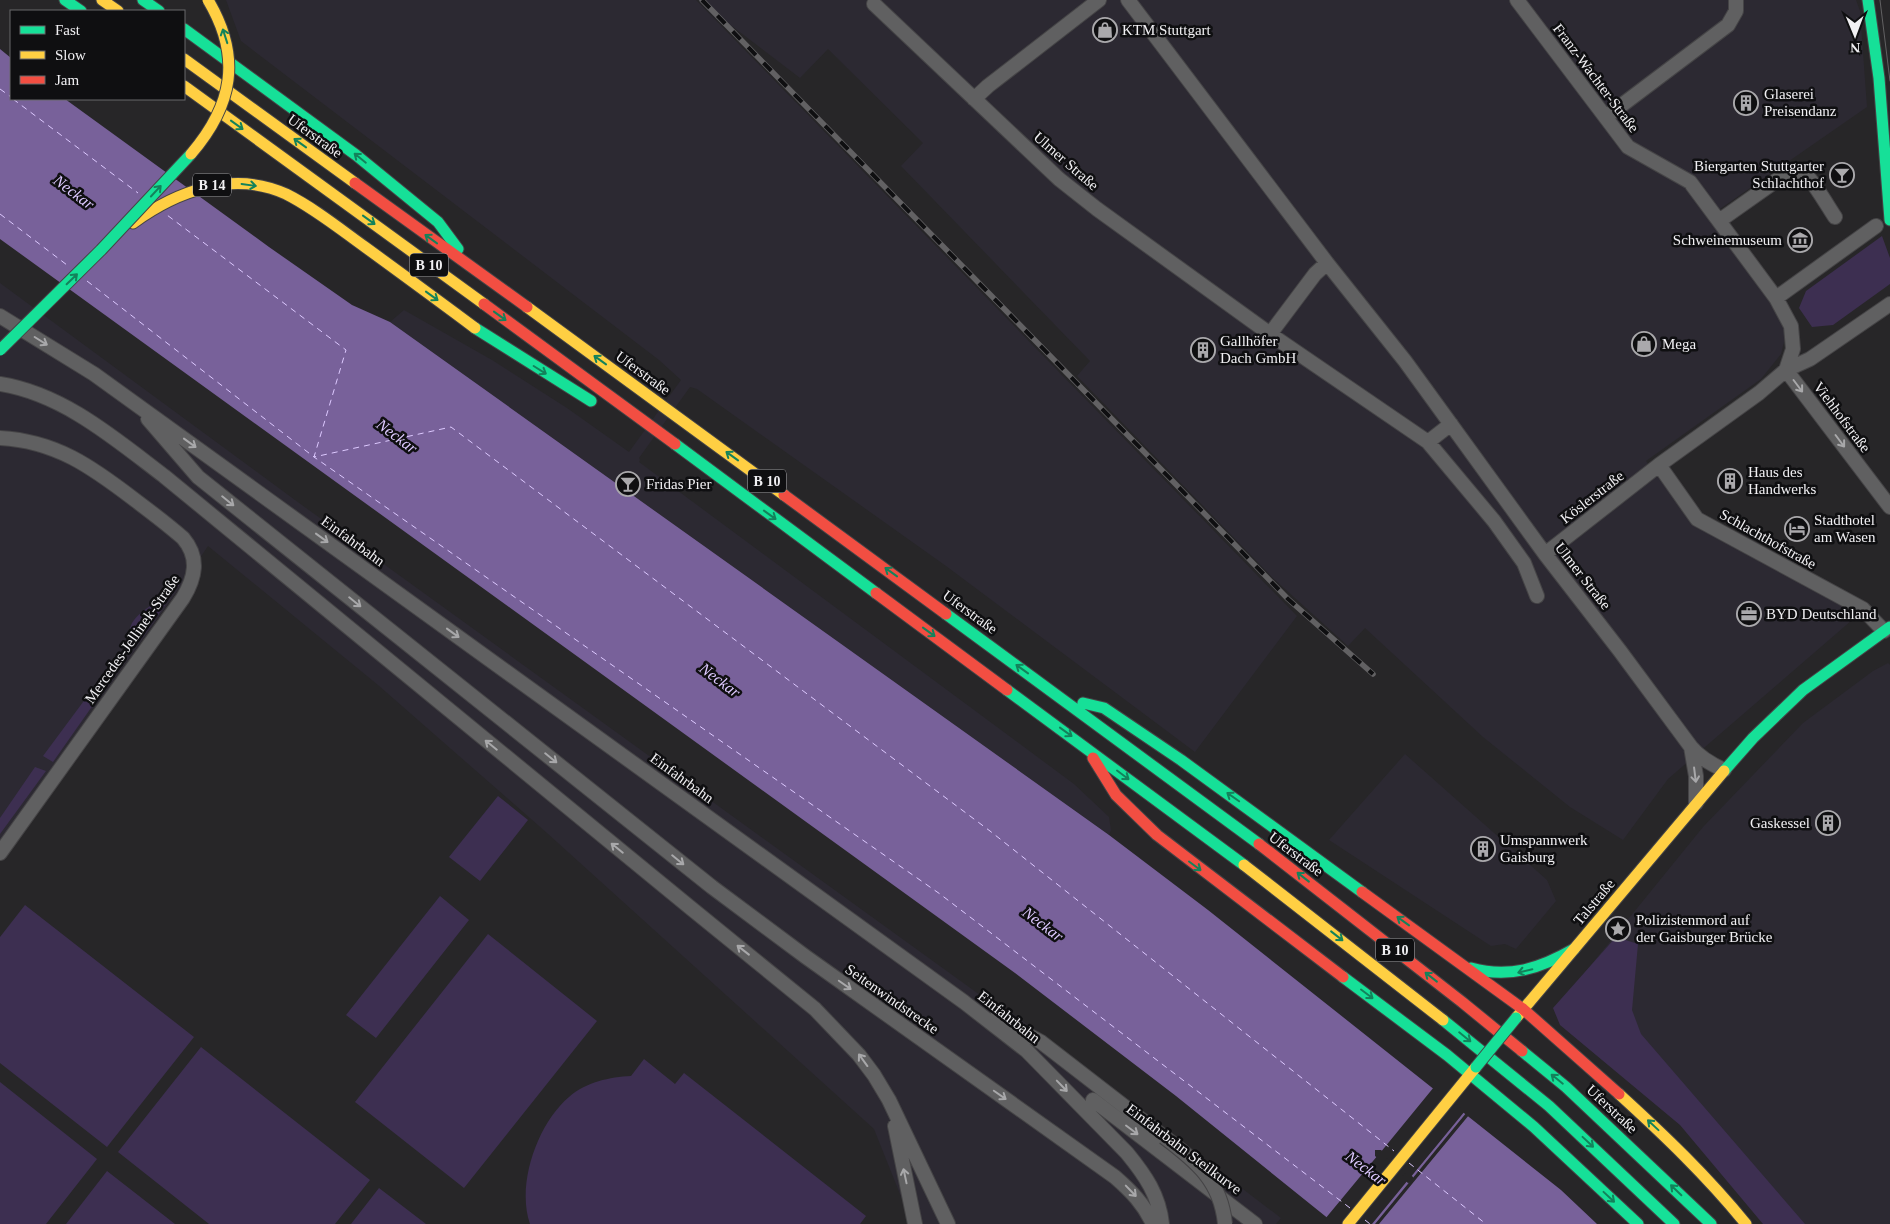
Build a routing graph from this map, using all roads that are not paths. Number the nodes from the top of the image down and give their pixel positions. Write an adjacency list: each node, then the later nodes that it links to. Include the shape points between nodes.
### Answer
1 (65, 0): 11 (main road)
2 (102, 0): 12 (main road)
3 (143, 0): 13 (main road)
4 (208, 0): 25 (main road, one-way to 4, bridge, via 193,151 217,118 224,101 230,70 229,52 220,22)
5 (1099, 0): 17 (street)
6 (1128, 0): 26 (street, Ulmer Straße)
7 (1517, 0): 18 (street, Franz-Wachter-Straße)
8 (1736, 0): 18 (street, via 1736,11 1728,25)
9 (1868, 0): 19 (main road, via 1879,78)
10 (874, 4): 17 (street, Ulmer Straße)
11 (80, 10)
12 (117, 10)
13 (158, 10)
14 (185, 30): 27 (main road, one-way to 14, via 438,222 356,155)
15 (185, 60): 27 (main road, Uferstraße / B 10, one-way to 15)
16 (185, 87): 41 (main road, B 10, one-way to 41)
17 (974, 99): 31 (street, Ulmer Straße, via 1058,179)
18 (1606, 118): 23 (street, Franz-Wachter-Straße, via 1628,147 1690,182)
19 (1886, 176): 20 (main road); 22 (main road)
20 (1890, 188)
21 (1835, 216): 23 (street, via 1807,176 1790,172)
22 (1890, 220)
23 (1719, 221): 28 (street, Franz-Wachter-Straße)
24 (1876, 226): 28 (street)
25 (111, 240): 32 (main road, B 14, one-way to 25, bridge); 36 (main road, B 14, one-way to 36, bridge, via 163,202 185,192 208,185 234,183 275,190 321,216 484,334)
26 (1327, 264): 31 (street, via 1315,274); 38 (street, Ulmer Straße)
27 (471, 268): 47 (main road, Uferstraße / B 10, one-way to 27)
28 (1776, 298): 33 (street, via 1791,326 1793,349)
29 (1890, 304): 33 (street, via 1810,359)
30 (0, 316): 35 (street, Einfahrbahn, one-way to 35, via 94,374)
31 (1270, 334): 40 (street, Ulmer Straße)
32 (0, 350)
33 (1786, 370): 42 (street); 43 (street, Viehhofstraße, one-way to 43)
34 (0, 384): 59 (street, one-way to 34, via 859,1054 816,1009 164,476 117,440 58,402 40,393)
35 (134, 403): 54 (street, Einfahrbahn, one-way to 54, via 198,477 712,887); 56 (street, Einfahrbahn, one-way to 56)
36 (598, 405)
37 (612, 413): 41 (main road)
38 (1451, 424): 40 (street); 44 (street, Ulmer Straße)
39 (0, 438): 52 (street, Mercedes-Jellinek-Straße, via 46,446 100,472 183,538 192,552 195,569 183,598)
40 (1428, 442): 45 (street, Ulmer Straße, via 1494,521 1524,563)
41 (674, 445): 48 (main road, B 10, one-way to 48)
42 (1659, 466): 44 (street, Köslerstraße); 46 (street, Schlachthofstraße, via 1697,519 1863,609)
43 (1890, 508)
44 (1545, 554): 49 (street, Ulmer Straße)
45 (1537, 596)
46 (1887, 629): 50 (main road, Talstraße, via 1803,690)
47 (1061, 698): 55 (main road, B 10, one-way to 47, via 1104,708); 72 (main road, Uferstraße / B 10, one-way to 47, via 1566,1087 1462,1002 1284,863)
48 (1084, 746): 58 (main road, B 10, one-way to 58, via 1116,795 1164,840); 71 (main road, B 10, one-way to 71, via 1268,883 1446,1022 1549,1106)
49 (1691, 747): 50 (street, Ulmer Straße, via 1699,756); 51 (street, Ulmer Straße, one-way to 51)
50 (1724, 770): 51 (main road, Talstraße)
51 (1696, 804): 53 (main road, Talstraße)
52 (0, 853)
53 (1574, 949): 55 (main road, B 10, one-way to 55, via 1553,962 1522,972 1489,974); 57 (main road, Talstraße)
54 (806, 957): 65 (street, Seitenwindstrecke, one-way to 65, via 1115,1177 1140,1201)
55 (1466, 966): 57 (main road, B 10)
56 (964, 1002): 66 (street, Einfahrbahn, one-way to 66, via 1027,1051 1127,1153 1152,1188); 67 (street, bridge, via 1041,1042 1197,1163 1221,1203)
57 (1519, 1014): 58 (main road, Talstraße, bridge); 73 (main road, B 10, one-way to 57, via 1683,1153 1593,1070)
58 (1470, 1074): 69 (main road, Talstraße); 70 (main road, B 10, one-way to 70, via 1534,1127)
59 (890, 1100): 61 (street); 62 (street, one-way to 59)
60 (1093, 1100): 68 (street, Einfahrbahn Steilkurve, one-way to 68)
61 (933, 1196): 63 (street); 64 (street)
62 (916, 1224)
63 (941, 1224)
64 (948, 1224)
65 (1153, 1224)
66 (1162, 1224)
67 (1225, 1224)
68 (1255, 1224)
69 (1348, 1224)
70 (1638, 1224)
71 (1674, 1224)
72 (1711, 1224)
73 (1746, 1224)

